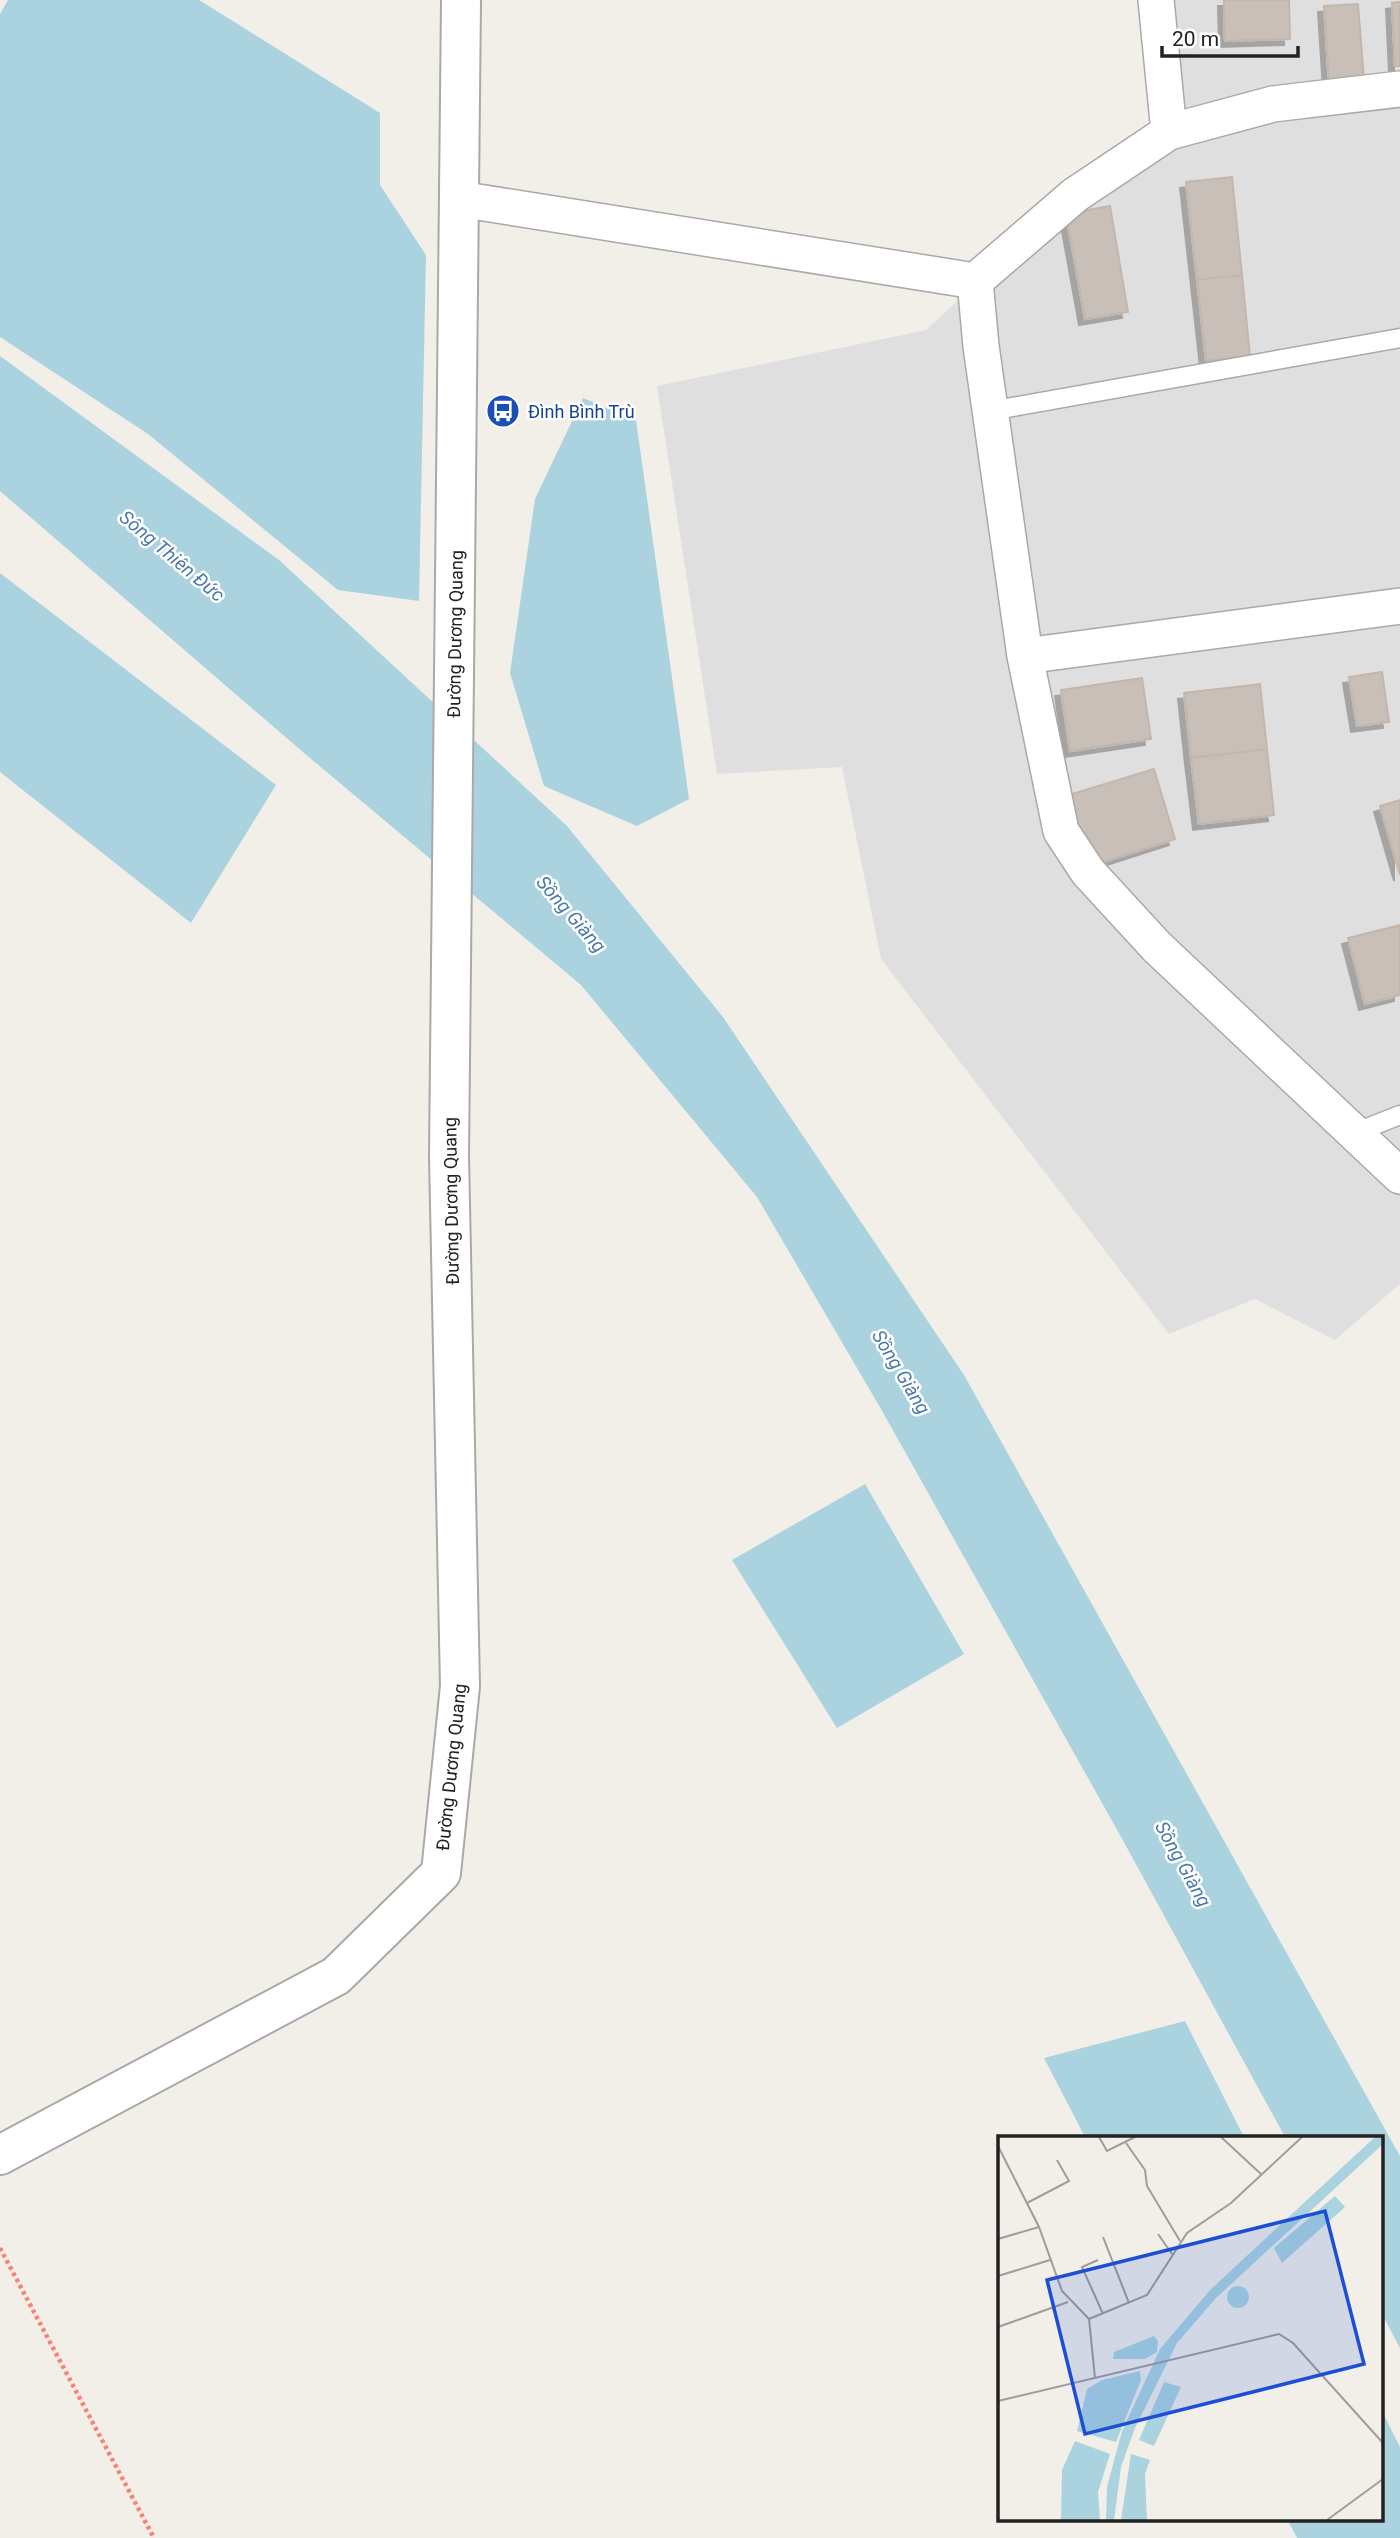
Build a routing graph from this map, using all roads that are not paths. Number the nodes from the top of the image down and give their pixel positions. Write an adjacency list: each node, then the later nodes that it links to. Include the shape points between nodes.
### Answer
1 (461, 0): 5 (street, Đường Dương Quang)
2 (1156, 0): 4 (street)
3 (1400, 89): 4 (street, via 1273,104)
4 (1169, 132): 6 (street, via 1075,195)
5 (459, 199): 6 (street); 14 (street, Đường Dương Quang, via 449,1156 460,1686 441,1873 336,1976)
6 (975, 281): 8 (street)
7 (1400, 338): 8 (lane)
8 (990, 411): 10 (street)
9 (1400, 606): 10 (street)
10 (1025, 656): 12 (street, via 1060,831 1088,872 1157,947)
11 (1400, 1115): 12 (lane)
12 (1354, 1133): 13 (street)
13 (1400, 1176)
14 (0, 2155)

